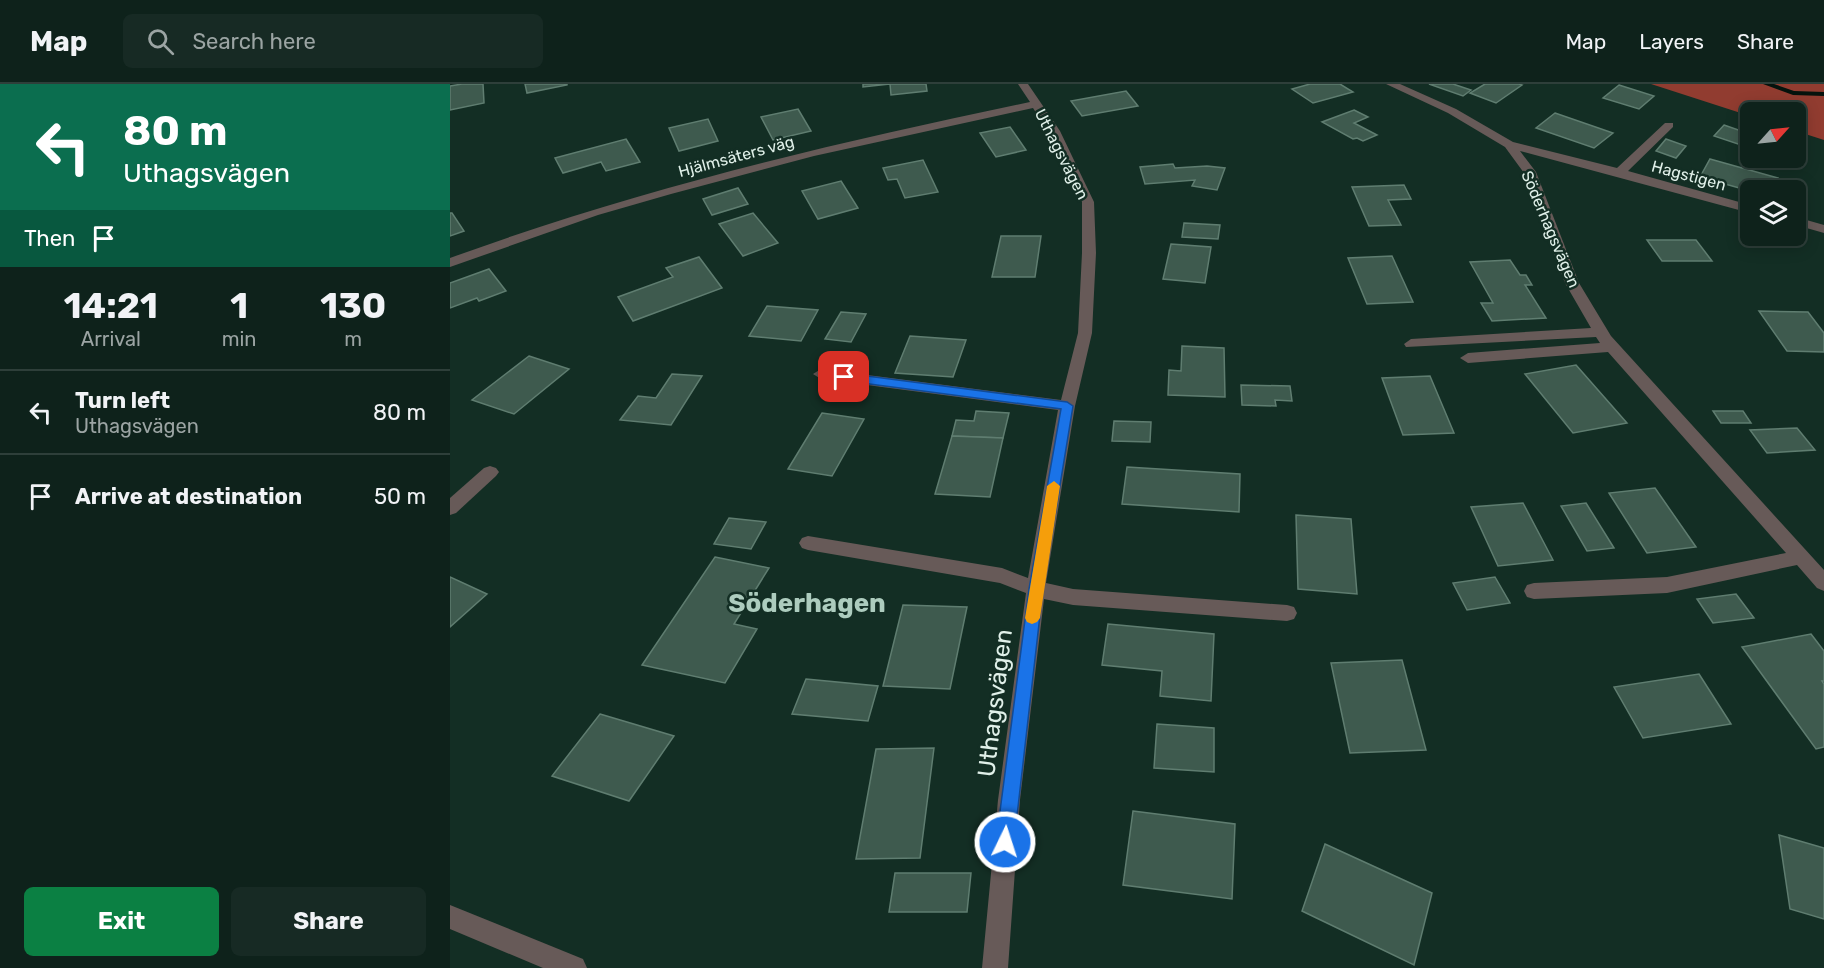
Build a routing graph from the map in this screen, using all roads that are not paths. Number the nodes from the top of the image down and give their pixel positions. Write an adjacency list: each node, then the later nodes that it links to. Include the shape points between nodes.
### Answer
1 (1023, 84): 3 (street, Uthagsvägen)
2 (1394, 85): 5 (street, Söderhagsvägen, via 1452,111)
3 (1036, 104): 10 (street, Hjälmsäters väg, via 852,142 644,198); 16 (street, Uthagsvägen, via 1054,131 1088,202 1085,333)
4 (1670, 125): 6 (street, Hagstigen)
5 (1509, 145): 6 (street, Hagstigen); 11 (street, Söderhagsvägen, via 1530,172 1572,283)
6 (1619, 173): 7 (street, Hagstigen)
7 (1740, 206)
8 (1806, 224): 9 (street)
9 (1824, 229)
10 (450, 263)
11 (1601, 332): 12 (street); 13 (street, Söderhagsvägen)
12 (1411, 344)
13 (1613, 347): 14 (street); 20 (street, Söderhagsvägen)
14 (1468, 358)
15 (821, 374): 16 (street)
16 (1067, 406): 22 (street, Uthagsvägen)
17 (490, 472): 18 (street)
18 (450, 508)
19 (808, 543): 22 (street, via 1002,576)
20 (1801, 557): 21 (street, Söderhagsvägen); 23 (street, via 1667,585)
21 (1824, 583)
22 (1036, 589): 24 (street, via 1072,597); 27 (street, Uthagsvägen, via 1009,800)
23 (1534, 591)
24 (1287, 613)
25 (450, 917): 26 (street)
26 (574, 968)
27 (995, 968)

